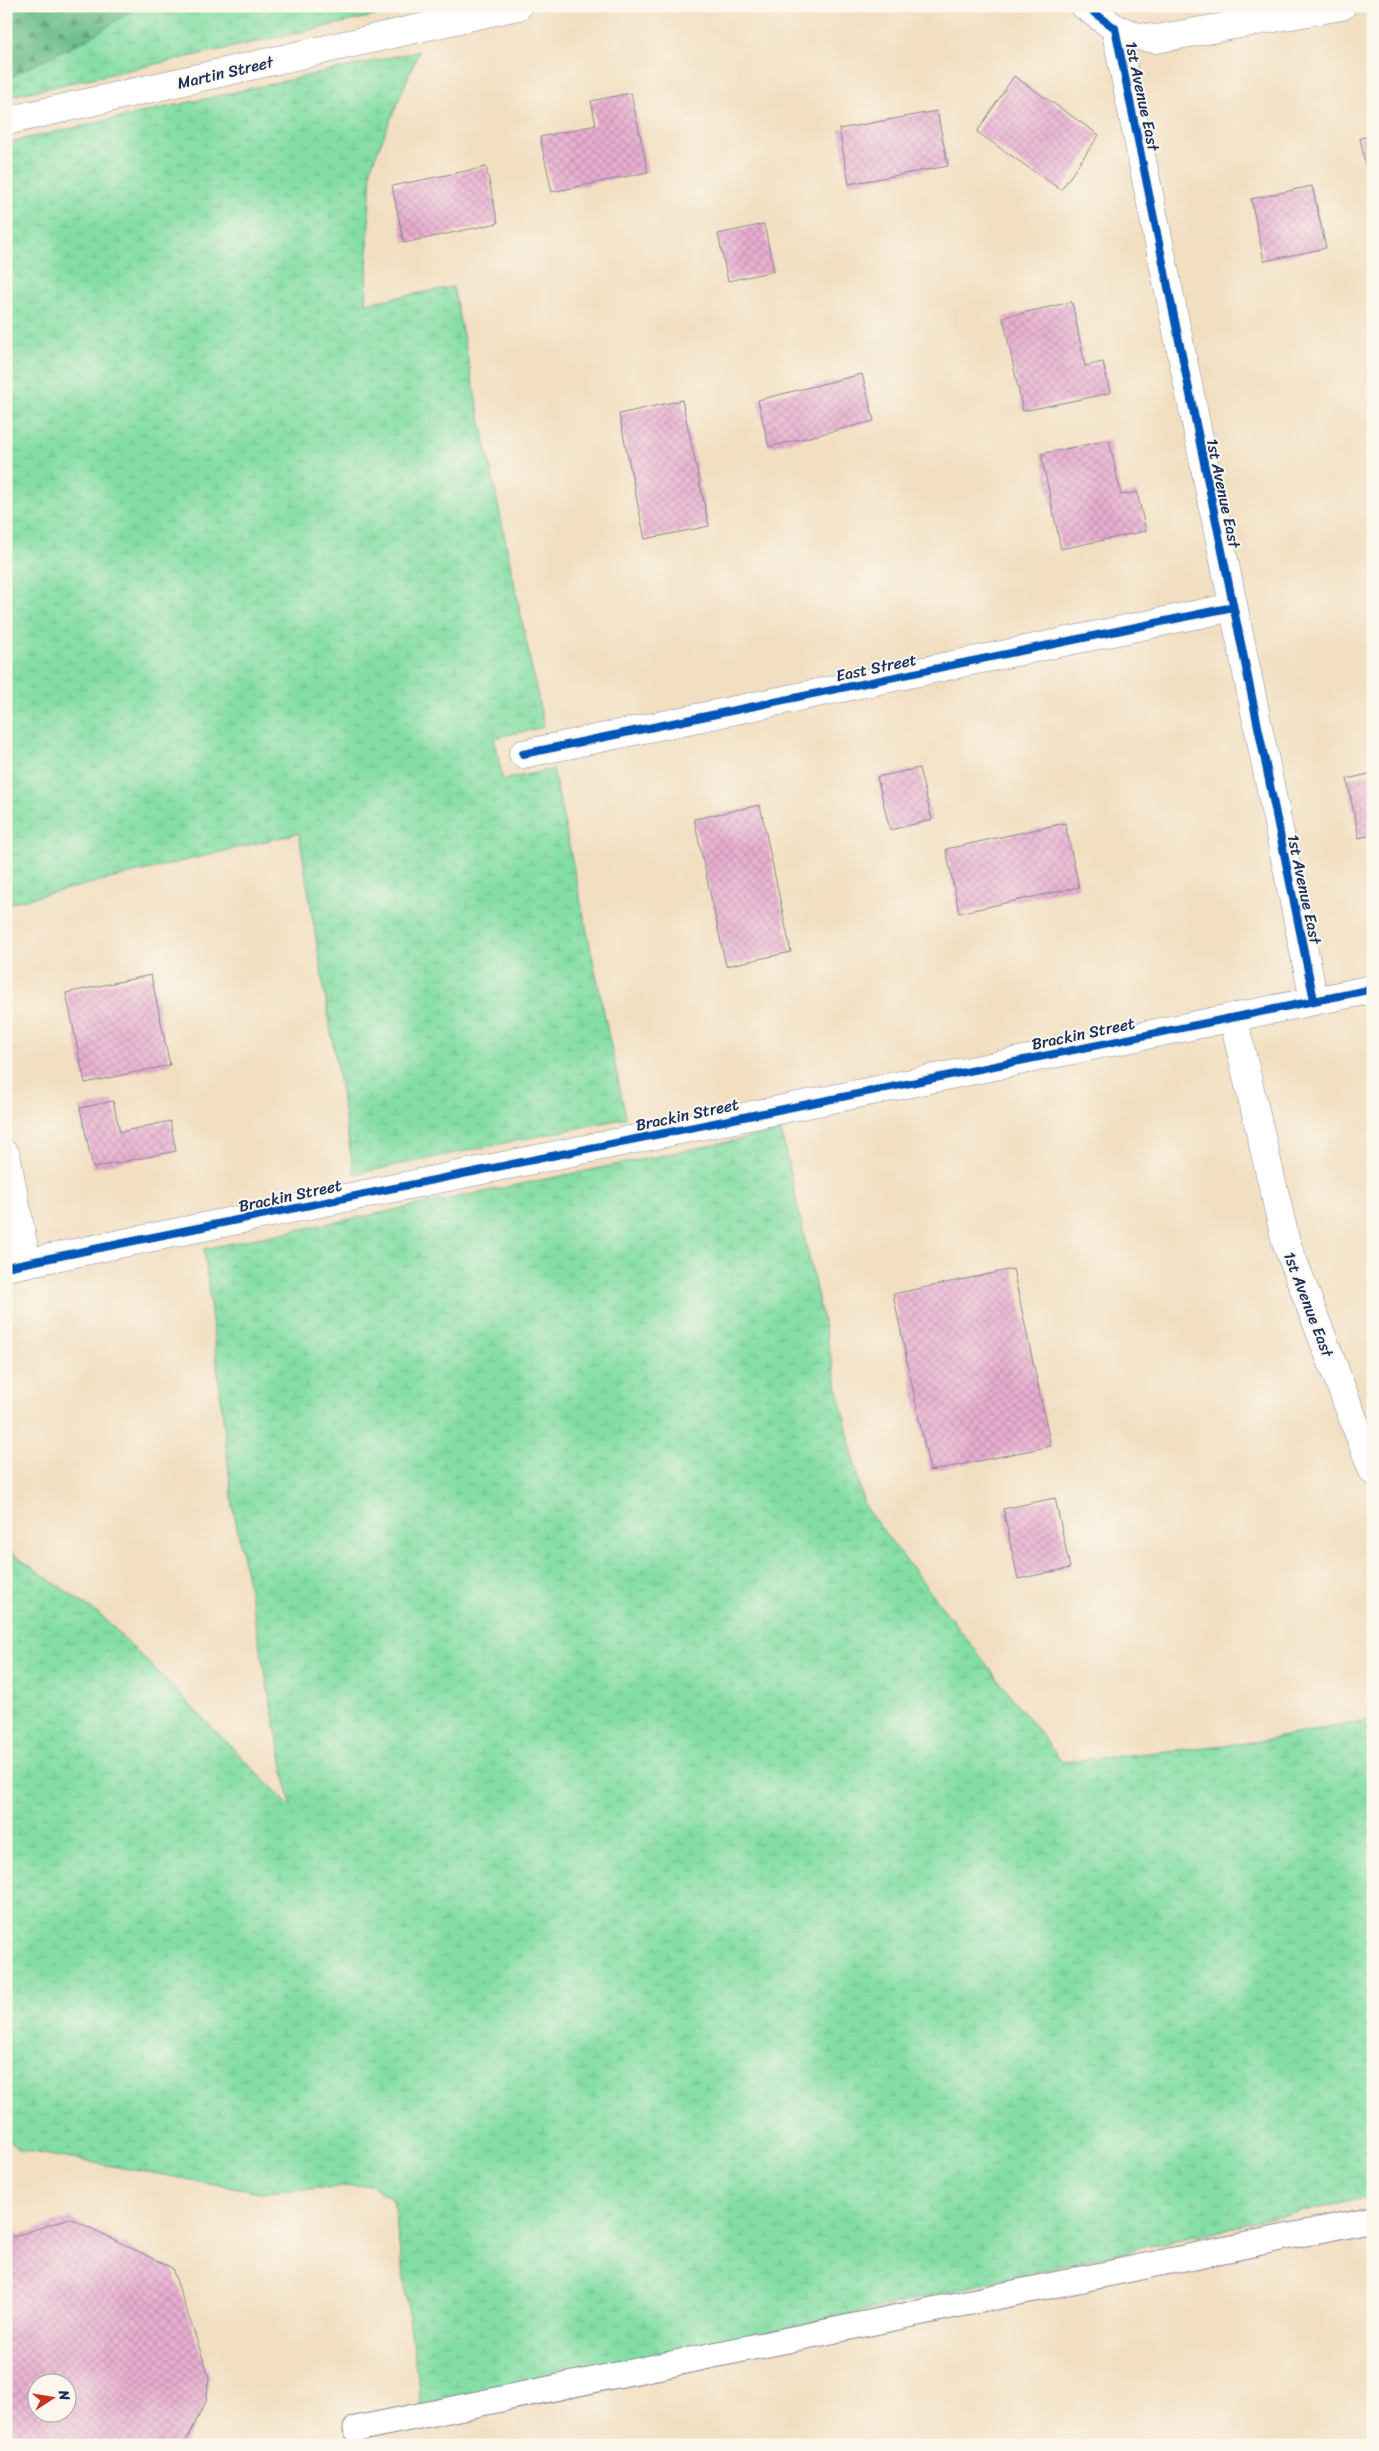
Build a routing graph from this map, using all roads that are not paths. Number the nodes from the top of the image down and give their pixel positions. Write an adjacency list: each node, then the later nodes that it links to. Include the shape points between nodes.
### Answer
1 (518, 6): 5 (street, Martin Street)
2 (1084, 6): 4 (street, 1st Avenue East)
3 (1342, 6): 4 (street, via 1156,39)
4 (1116, 28): 6 (street, 1st Avenue East)
5 (6, 121)
6 (1234, 607): 7 (street, East Street); 9 (street, 1st Avenue East)
7 (523, 754)
8 (1373, 989): 9 (street, Brackin Street)
9 (1314, 1000): 10 (street, Brackin Street)
10 (1233, 1017): 12 (street, Brackin Street); 13 (street, 1st Avenue East, via 1286,1242)
11 (6, 1155): 12 (street)
12 (17, 1265)
13 (1373, 1471)
14 (1373, 2219): 15 (lane)
15 (356, 2429)

